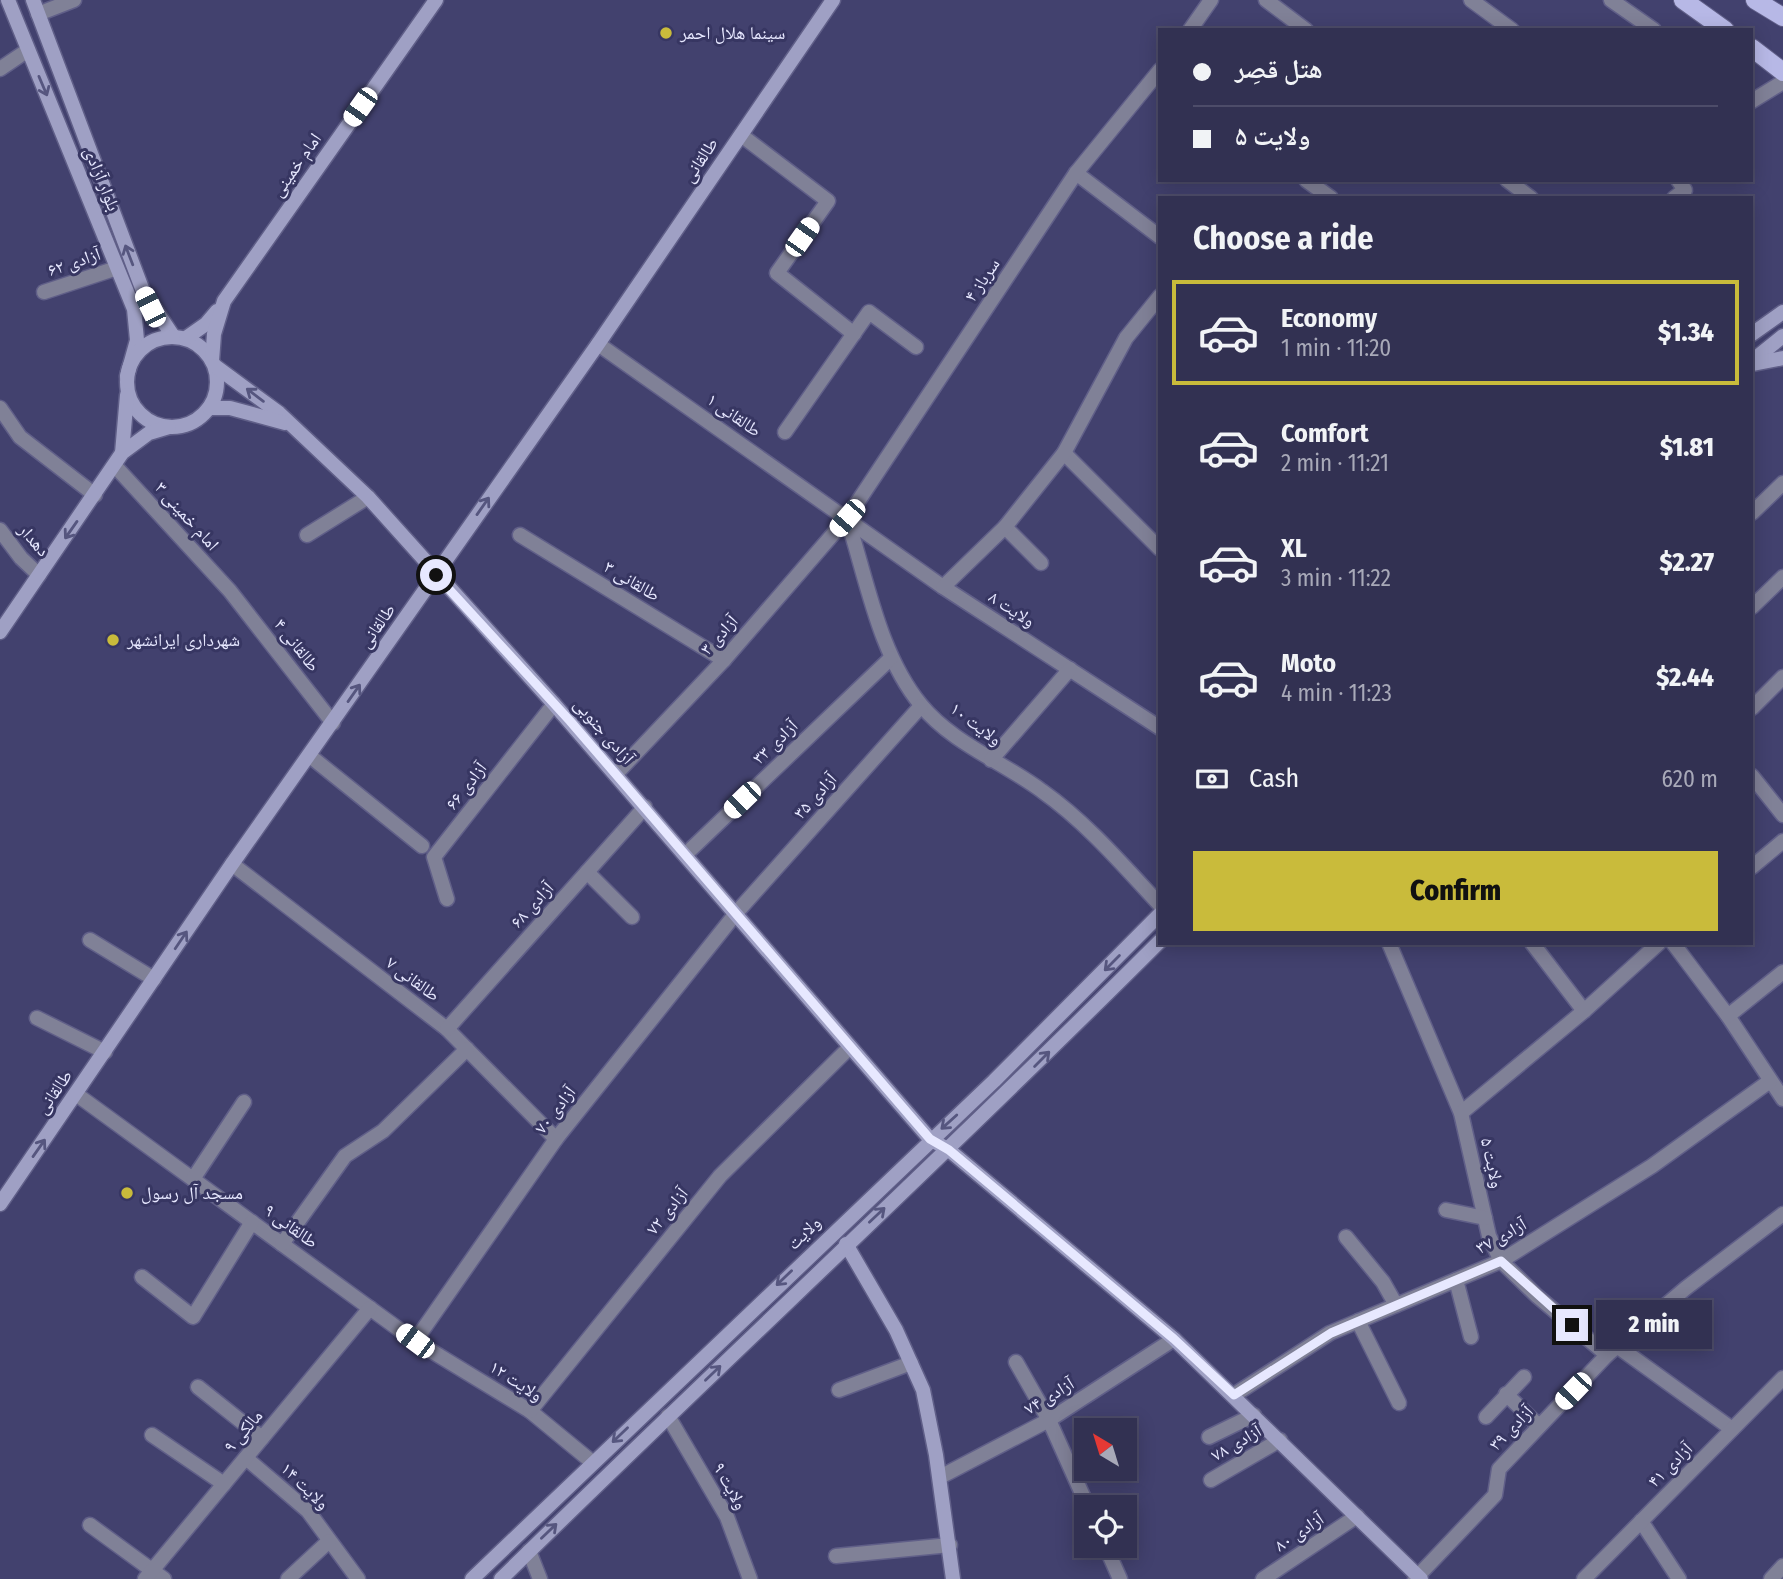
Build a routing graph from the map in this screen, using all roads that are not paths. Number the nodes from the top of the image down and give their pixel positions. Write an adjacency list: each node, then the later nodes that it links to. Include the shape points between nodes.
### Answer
1 (8, 0): 20 (main road, بلوار آزادی)
2 (33, 0): 12 (main road, بلوار آزادی)
3 (74, 0): 12 (street)
4 (436, 0): 38 (main road, امام خمینی)
5 (833, 0): 26 (main road, طالقانی)
6 (1211, 0): 14 (street)
7 (1266, 0): 15 (street)
8 (1471, 0): 16 (street)
9 (1611, 0): 17 (street)
10 (1683, 0): 18 (main road)
11 (1755, 0): 13 (main road)
12 (38, 14): 43 (main road, بلوار آزادی, one-way to 12, via 150,307 143,291)
13 (1783, 17)
14 (1191, 28)
15 (1303, 28)
16 (1509, 28)
17 (1651, 28)
18 (1722, 28)
19 (1753, 49): 22 (main road)
20 (28, 50): 21 (street); 35 (main road, بلوار آزادی, one-way to 35)
21 (0, 69)
22 (1783, 72)
23 (1158, 76): 27 (street, سرباز ۴)
24 (1783, 82): 25 (street)
25 (1753, 99)
26 (741, 135): 41 (street, via 828,201 777,273); 44 (main road, طالقانی)
27 (1076, 173): 34 (street); 62 (street, سرباز ۴)
28 (1309, 182): 31 (street)
29 (1510, 182): 32 (street)
30 (1679, 182): 33 (street, via 1685,190)
31 (1328, 196)
32 (1528, 196)
33 (1677, 196)
34 (1158, 235)
35 (117, 268): 36 (street, آزادی ۶۲); 50 (main road, بلوار آزادی, via 134,309 136,329)
36 (44, 292)
37 (1158, 298): 56 (street, via 1126,338)
38 (224, 301): 43 (main road, via 206,324); 49 (main road, امام خمینی, via 214,334)
39 (1783, 312): 40 (main road)
40 (1753, 333)
41 (854, 334): 45 (street, via 869,312); 55 (street)
42 (1783, 336): 47 (main road)
43 (179, 337): 49 (main road, via 198,344); 50 (main road, via 148,343 138,352)
44 (598, 344): 62 (street, طالقانی ۱); 70 (main road, طالقانی, one-way to 44)
45 (916, 347)
46 (1783, 358): 48 (main road)
47 (1753, 362)
48 (1753, 363)
49 (213, 364): 52 (main road, via 216,394); 53 (main road, one-way to 49)
50 (127, 383): 54 (main road, via 133,405 142,416); 57 (main road, بلوار آزادی)
51 (0, 408): 59 (street, via 20,437)
52 (209, 408): 53 (main road, آزادی جنوبی, via 259,414); 54 (main road, via 185,425)
53 (293, 426): 60 (main road, آزادی جنوبی)
54 (170, 427): 57 (main road, via 149,433)
55 (785, 432)
56 (1064, 453): 63 (street); 67 (street)
57 (119, 459): 59 (main road); 73 (street, امام خمینی ۳)
58 (1783, 483): 61 (street)
59 (95, 495): 69 (main road, one-way to 69)
60 (368, 497): 65 (street); 70 (main road, آزادی جنوبی)
61 (1753, 512)
62 (847, 518): 72 (street, ولایت ۸); 76 (street, ولایت ۱۰); 77 (street, آزادی ۳)
63 (1005, 527): 68 (street); 72 (street)
64 (0, 530): 69 (street, دهدار)
65 (307, 535)
66 (520, 535): 77 (street, طالقانی ۳)
67 (1158, 546)
68 (1041, 563)
69 (39, 575): 75 (main road)
70 (436, 575): 80 (main road, آزادی جنوبی); 83 (main road, طالقانی, one-way to 70)
71 (1783, 578): 74 (street)
72 (943, 587): 78 (street, ولایت ۸)
73 (230, 591): 83 (street, طالقانی ۴)
74 (1755, 599)
75 (0, 632)
76 (891, 657): 81 (street, ولایت ۱۰); 93 (street, آزادی ۳۳)
77 (724, 660): 87 (street, آزادی ۳)
78 (1070, 669): 84 (street, ولایت ۸); 86 (street)
79 (1783, 677): 82 (street)
80 (554, 704): 87 (main road, آزادی جنوبی); 97 (street, آزادی ۶۶, via 434,857)
81 (921, 706): 86 (street, ولایت ۱۰); 99 (street, آزادی ۳۵)
82 (1753, 707)
83 (333, 723): 85 (main road, طالقانی)
84 (1158, 727)
85 (310, 756): 92 (street); 94 (main road, طالقانی)
86 (991, 760): 98 (street, ولایت ۱۰, via 1043,791 1107,847)
87 (616, 774): 89 (main road, آزادی جنوبی)
88 (1753, 777): 90 (street)
89 (645, 807): 93 (main road, آزادی جنوبی); 96 (street, آزادی ۶۸)
90 (1783, 815)
91 (1783, 841): 95 (street)
92 (422, 846)
93 (686, 854): 99 (main road, آزادی جنوبی)
94 (232, 864): 109 (main road, طالقانی, one-way to 94); 113 (street, طالقانی ۷)
95 (1753, 866)
96 (587, 872): 101 (street); 113 (street, آزادی ۶۸)
97 (447, 899)
98 (1158, 903)
99 (737, 912): 114 (main road, آزادی جنوبی); 122 (street, آزادی ۷۰)
100 (1158, 916): 123 (main road, ولایت, one-way to 123)
101 (632, 917)
102 (90, 940): 109 (street)
103 (1158, 942): 124 (main road, ولایت, one-way to 103)
104 (1390, 945): 121 (street, ولایت ۵)
105 (1534, 945): 110 (street)
106 (1657, 945): 110 (street)
107 (1675, 945): 111 (street)
108 (1783, 972): 111 (street)
109 (154, 979): 116 (main road, طالقانی)
110 (1584, 1011): 121 (street)
111 (1728, 1016): 117 (street)
112 (37, 1018): 116 (street)
113 (447, 1029): 115 (street, طالقانی ۷)
114 (849, 1048): 123 (main road, آزادی جنوبی); 153 (street, آزادی ۷۲, via 720,1176)
115 (467, 1049): 122 (street, طالقانی ۷); 132 (street, via 383,1131 345,1156)
116 (105, 1052): 118 (main road, طالقانی)
117 (1770, 1081): 119 (street); 134 (street, آزادی ۳۷, via 1652,1166)
118 (76, 1094): 125 (street, طالقانی ۹); 126 (main road, طالقانی, one-way to 118)
119 (1783, 1099)
120 (243, 1102): 125 (street)
121 (1461, 1113): 129 (street, ولایت ۵)
122 (556, 1139): 142 (street, آزادی ۷۰)
123 (930, 1139): 124 (main road, آزادی جنوبی); 165 (main road, ولایت, one-way to 165)
124 (949, 1150): 133 (main road, ولایت, one-way to 124); 141 (main road, آزادی جنوبی)
125 (194, 1179): 130 (street, طالقانی ۹)
126 (0, 1204)
127 (1446, 1210): 129 (street)
128 (1783, 1214): 143 (street, آزادی ۳۹)
129 (1485, 1218): 134 (street, ولایت ۵)
130 (252, 1222): 132 (street, طالقانی ۹); 135 (street, via 193,1317)
131 (1346, 1237): 137 (street, via 1383,1282)
132 (282, 1244): 138 (street, طالقانی ۹)
133 (846, 1244): 145 (main road); 155 (main road, ولایت, one-way to 133)
134 (1501, 1261): 136 (street, آزادی ۳۷); 143 (street, ولایت ۵, via 1537,1296)
135 (142, 1277)
136 (1455, 1280): 137 (street, آزادی ۳۷); 140 (street)
137 (1396, 1306): 139 (street, آزادی ۳۷)
138 (370, 1308): 142 (street, طالقانی ۹); 162 (street, مالکی ۹)
139 (1358, 1321): 151 (street, آزادی ۳۷, via 1331,1333); 152 (street)
140 (1471, 1338)
141 (1174, 1339): 151 (main road, آزادی جنوبی); 157 (street, آزادی ۷۴)
142 (415, 1341): 153 (street, ولایت ۱۲)
143 (1612, 1350): 158 (street, آزادی ۳۹); 159 (street, ولایت ۵)
144 (1016, 1362): 157 (street)
145 (911, 1363): 149 (street); 166 (main road, via 923,1390)
146 (1524, 1377): 150 (street)
147 (1783, 1378): 159 (street, آزادی ۴۱)
148 (198, 1387): 162 (street)
149 (839, 1390)
150 (1506, 1394): 156 (street); 158 (street)
151 (1234, 1395): 154 (main road, آزادی جنوبی)
152 (1399, 1403)
153 (530, 1411): 165 (street, ولایت ۱۲)
154 (1254, 1415): 161 (street); 163 (main road, آزادی جنوبی)
155 (668, 1416): 175 (main road, ولایت, one-way to 155); 185 (street, ولایت ۹, via 727,1517)
156 (1486, 1417)
157 (1049, 1420): 166 (street, آزادی ۷۴); 169 (street)
158 (1539, 1426): 179 (street, آزادی ۳۹, via 1499,1469 1495,1495)
159 (1732, 1429): 171 (street, آزادی ۴۱)
160 (152, 1435): 168 (street)
161 (1209, 1437)
162 (262, 1438): 164 (street, مالکی ۹)
163 (1280, 1440): 167 (street, آزادی ۷۸); 170 (main road, آزادی جنوبی)
164 (246, 1458): 168 (street, مالکی ۹); 173 (street, ولایت ۱۴, via 308,1511)
165 (592, 1462): 182 (main road, ولایت)
166 (940, 1477): 174 (main road)
167 (1211, 1480)
168 (224, 1484): 178 (street, مالکی ۹)
169 (1083, 1495)
170 (1357, 1516): 179 (main road, آزادی جنوبی); 188 (street, آزادی ۸۰)
171 (1642, 1521): 189 (street, آزادی ۴۱); 190 (street)
172 (90, 1525): 178 (street)
173 (329, 1541): 180 (street); 181 (street, ولایت ۱۴)
174 (950, 1545): 176 (street); 186 (main road)
175 (529, 1551): 183 (main road, ولایت); 184 (street)
176 (836, 1556)
177 (1111, 1558): 187 (street)
178 (154, 1576)
179 (1418, 1578)
180 (288, 1579)
181 (358, 1579)
182 (472, 1579)
183 (501, 1579)
184 (540, 1579)
185 (750, 1579)
186 (954, 1579)
187 (1120, 1579)
188 (1263, 1579)
189 (1584, 1579)
190 (1679, 1579)

